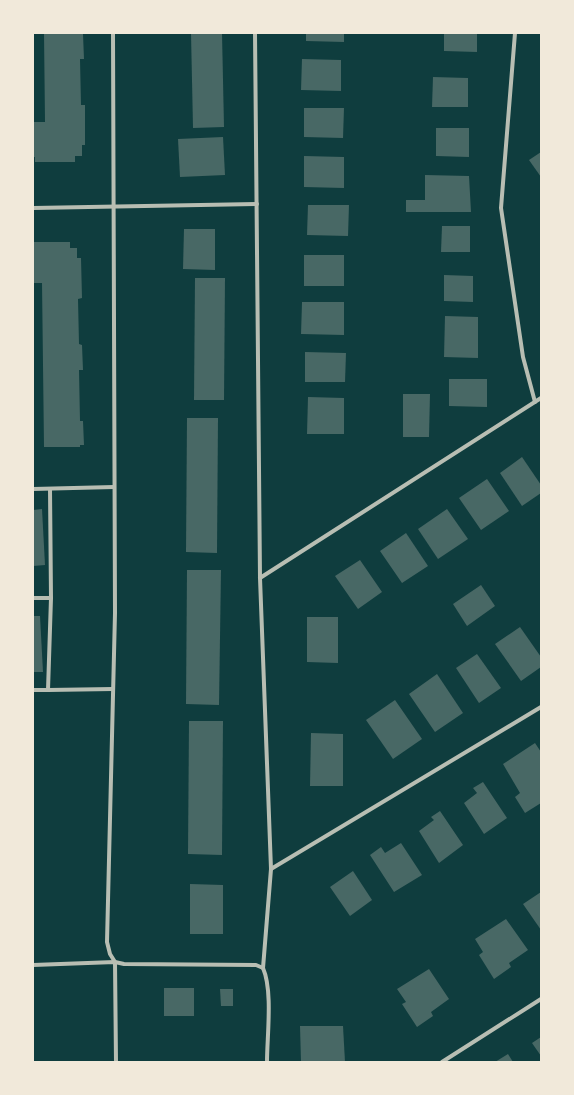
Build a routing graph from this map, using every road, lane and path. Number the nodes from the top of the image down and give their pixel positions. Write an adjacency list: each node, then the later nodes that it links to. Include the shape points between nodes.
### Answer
1 (113, 33): 5 (street)
2 (256, 33): 4 (street)
3 (515, 33): 8 (street, via 501,208 523,357)
4 (257, 204): 5 (street); 12 (street)
5 (114, 207): 6 (street); 9 (street)
6 (33, 208)
7 (541, 398): 8 (street)
8 (535, 402): 12 (street)
9 (114, 487): 11 (street); 15 (street)
10 (33, 489): 11 (street)
11 (50, 489): 14 (street)
12 (260, 578): 19 (street)
13 (33, 598): 14 (street)
14 (51, 598): 17 (street)
15 (113, 689): 17 (street); 20 (street, via 107,942)
16 (33, 690): 17 (street)
17 (48, 690)
18 (541, 707): 19 (street)
19 (271, 869): 22 (street)
20 (115, 962): 21 (street); 22 (street, via 256,965); 24 (street)
21 (33, 965)
22 (263, 968): 25 (street, via 268,990)
23 (541, 999): 26 (street)
24 (116, 1062)
25 (267, 1062)
26 (442, 1062)

